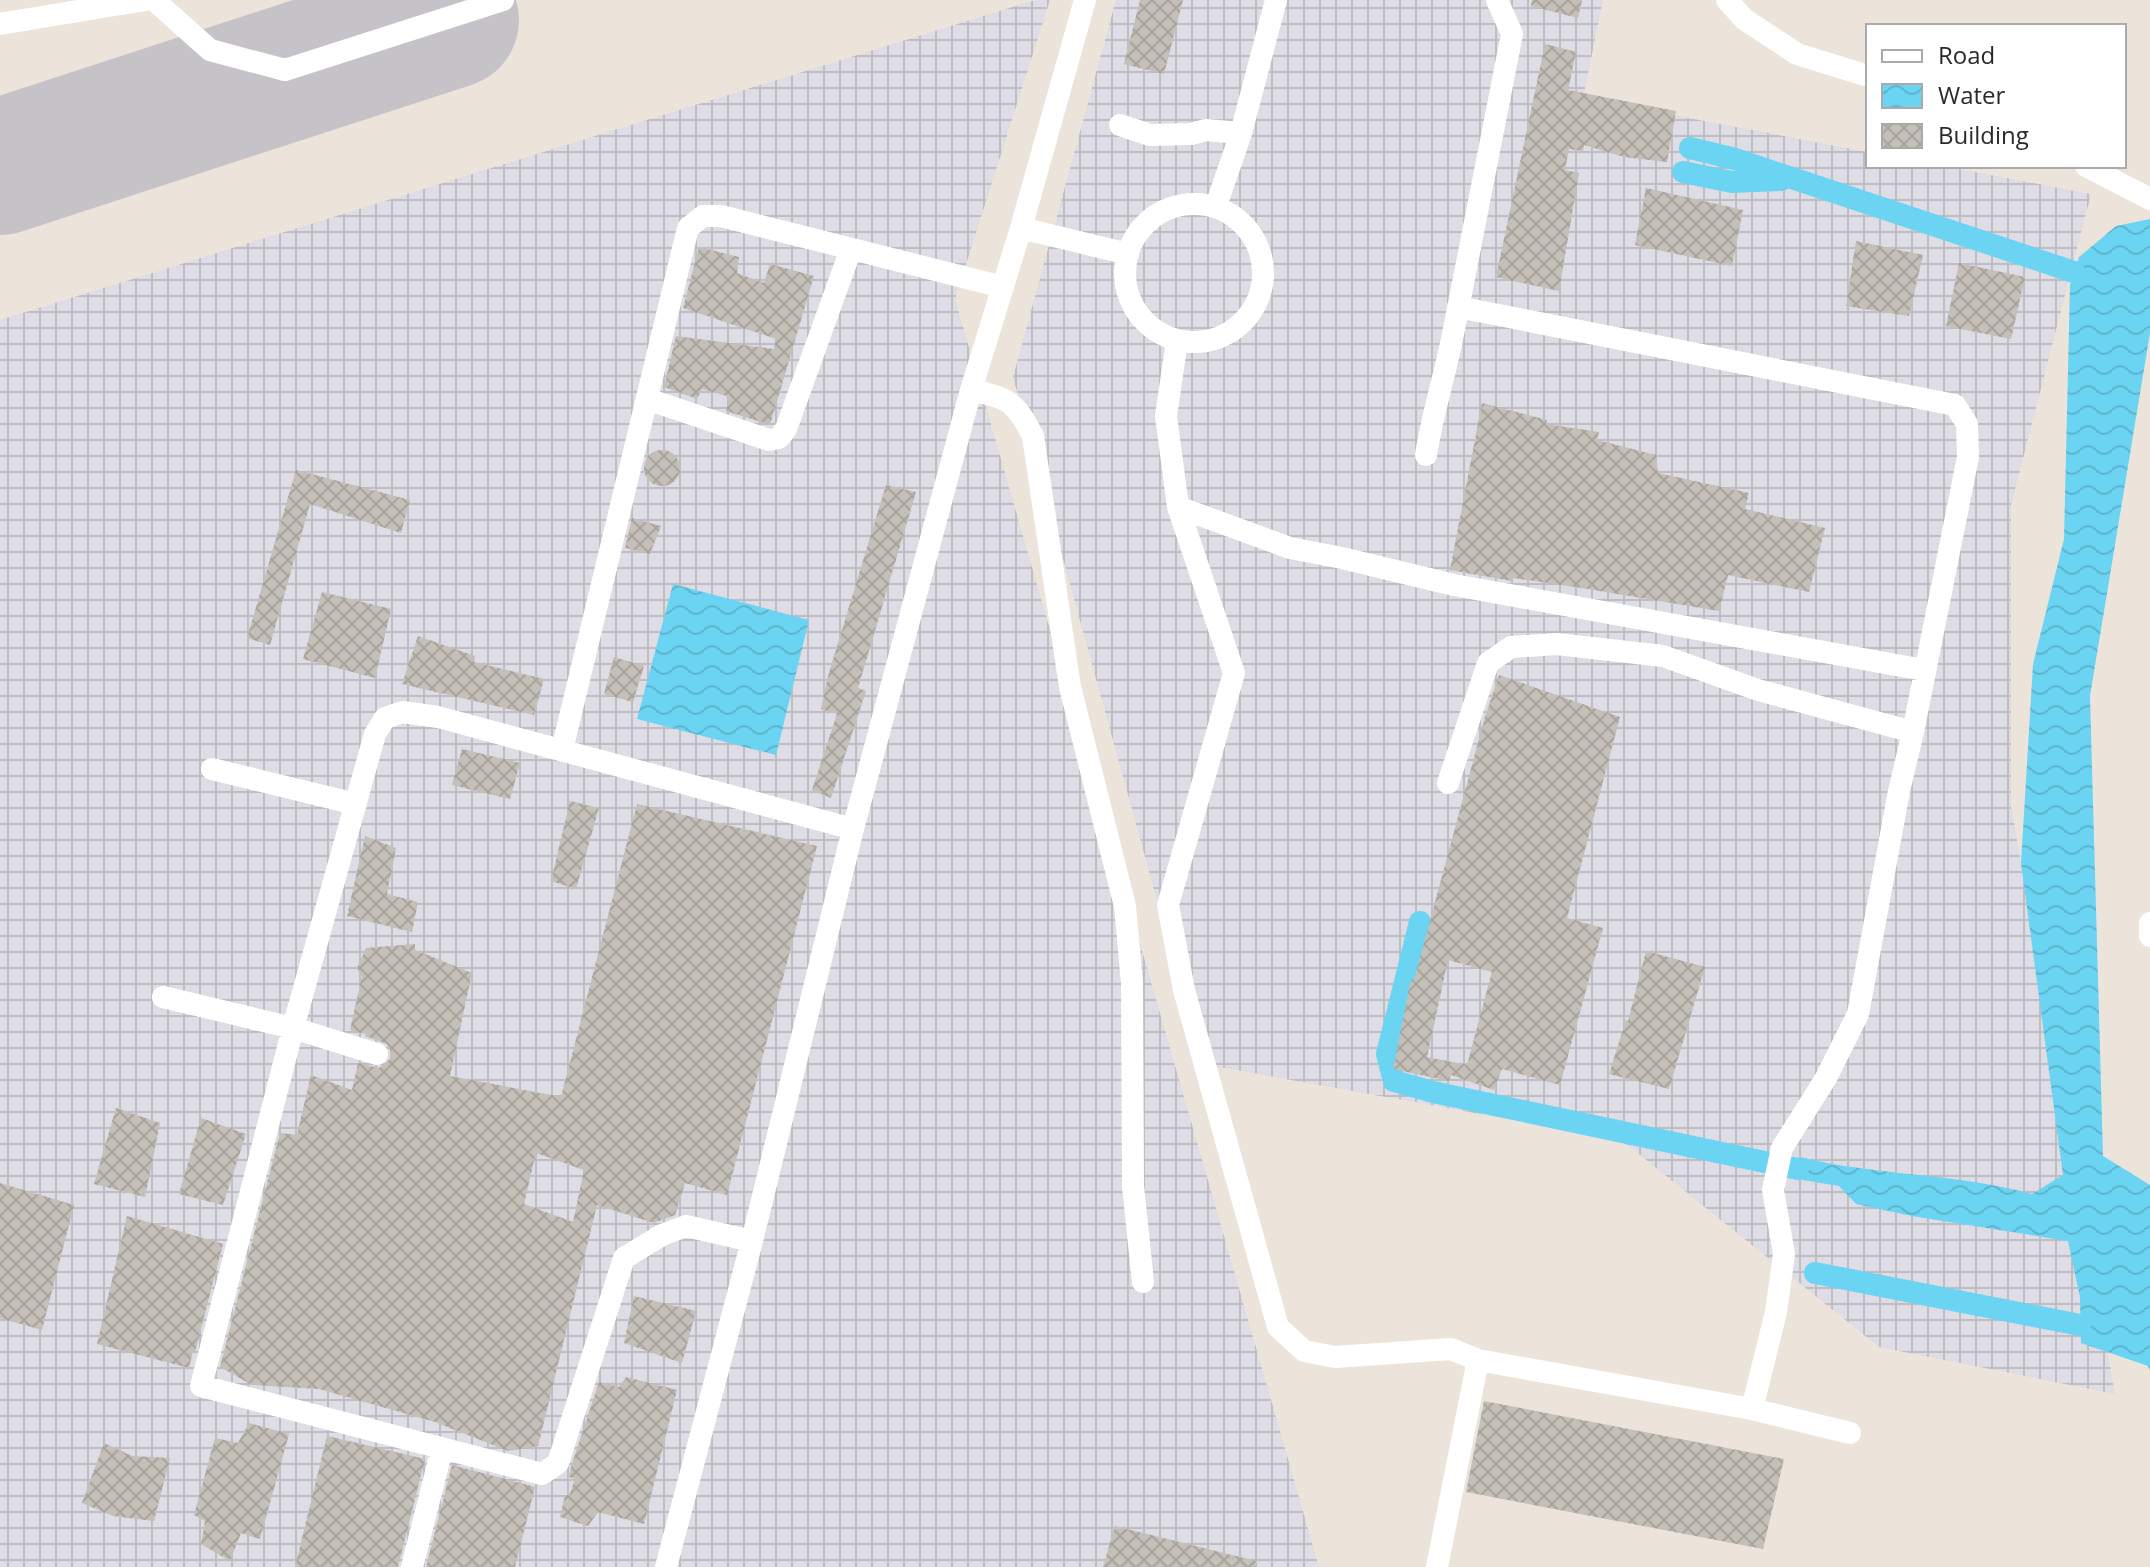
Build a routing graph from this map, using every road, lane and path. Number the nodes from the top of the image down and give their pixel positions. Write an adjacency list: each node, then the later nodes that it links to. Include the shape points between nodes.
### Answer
1 (145, 0): 8 (street)
2 (154, 0): 9 (street, via 210,50)
3 (503, 0): 9 (street)
4 (1085, 0): 17 (street)
5 (1276, 0): 12 (street)
6 (1497, 0): 21 (street, via 1512,34)
7 (1727, 0): 10 (street, via 1744,19 1797,54)
8 (0, 24)
9 (285, 70): 13 (path, via 244,105 220,116 23,143)
10 (1866, 75)
11 (1120, 125): 12 (street, via 1150,135)
12 (1241, 133): 16 (street)
13 (0, 162)
14 (2090, 168): 15 (street)
15 (2150, 199)
16 (1216, 206): 19 (street, via 1174,205 1155,215 1140,229); 22 (street, via 1237,217 1253,235 1264,281 1257,304 1224,337 1201,343)
17 (1021, 228): 19 (street); 20 (street)
18 (851, 249): 20 (street); 24 (street, via 779,438 769,440); 24 (street, via 703,216 688,228)
19 (1128, 254): 22 (street, via 1127,294 1138,315 1155,332)
20 (1003, 287): 23 (street)
21 (1458, 307): 25 (street); 27 (street, via 1955,405 1967,424 1968,457)
22 (1177, 341): 26 (street, via 1166,416)
23 (971, 390): 33 (street); 40 (street, via 999,396 1017,407 1033,436 1070,687 1125,906 1132,983 1133,1186)
24 (647, 399): 29 (street)
25 (1426, 455)
26 (1178, 507): 27 (street, via 1290,548 1454,585); 41 (street, via 1234,673 1168,905 1184,990 1278,1327 1304,1351 1335,1357 1451,1349)
27 (1924, 670): 28 (street)
28 (1913, 732): 31 (street, via 1758,690 1663,656 1557,644 1511,647 1488,663); 42 (street, via 1858,1014 1782,1148 1773,1190 1784,1254)
29 (562, 750): 32 (street, via 403,712 385,718 375,734); 33 (street)
30 (212, 769): 32 (street)
31 (1448, 783)
32 (356, 804): 37 (street)
33 (853, 829): 39 (street)
34 (2150, 923): 35 (street)
35 (2150, 936)
36 (163, 997): 37 (street)
37 (293, 1028): 38 (street); 44 (street, via 201,1386)
38 (377, 1054)
39 (752, 1241): 44 (street, via 686,1226 624,1258 558,1463 542,1474); 46 (street)
40 (1143, 1282)
41 (1478, 1360): 42 (street); 47 (street)
42 (1752, 1409): 43 (street)
43 (1850, 1433)
44 (442, 1449): 45 (street)
45 (412, 1567)
46 (666, 1567)
47 (1437, 1567)

